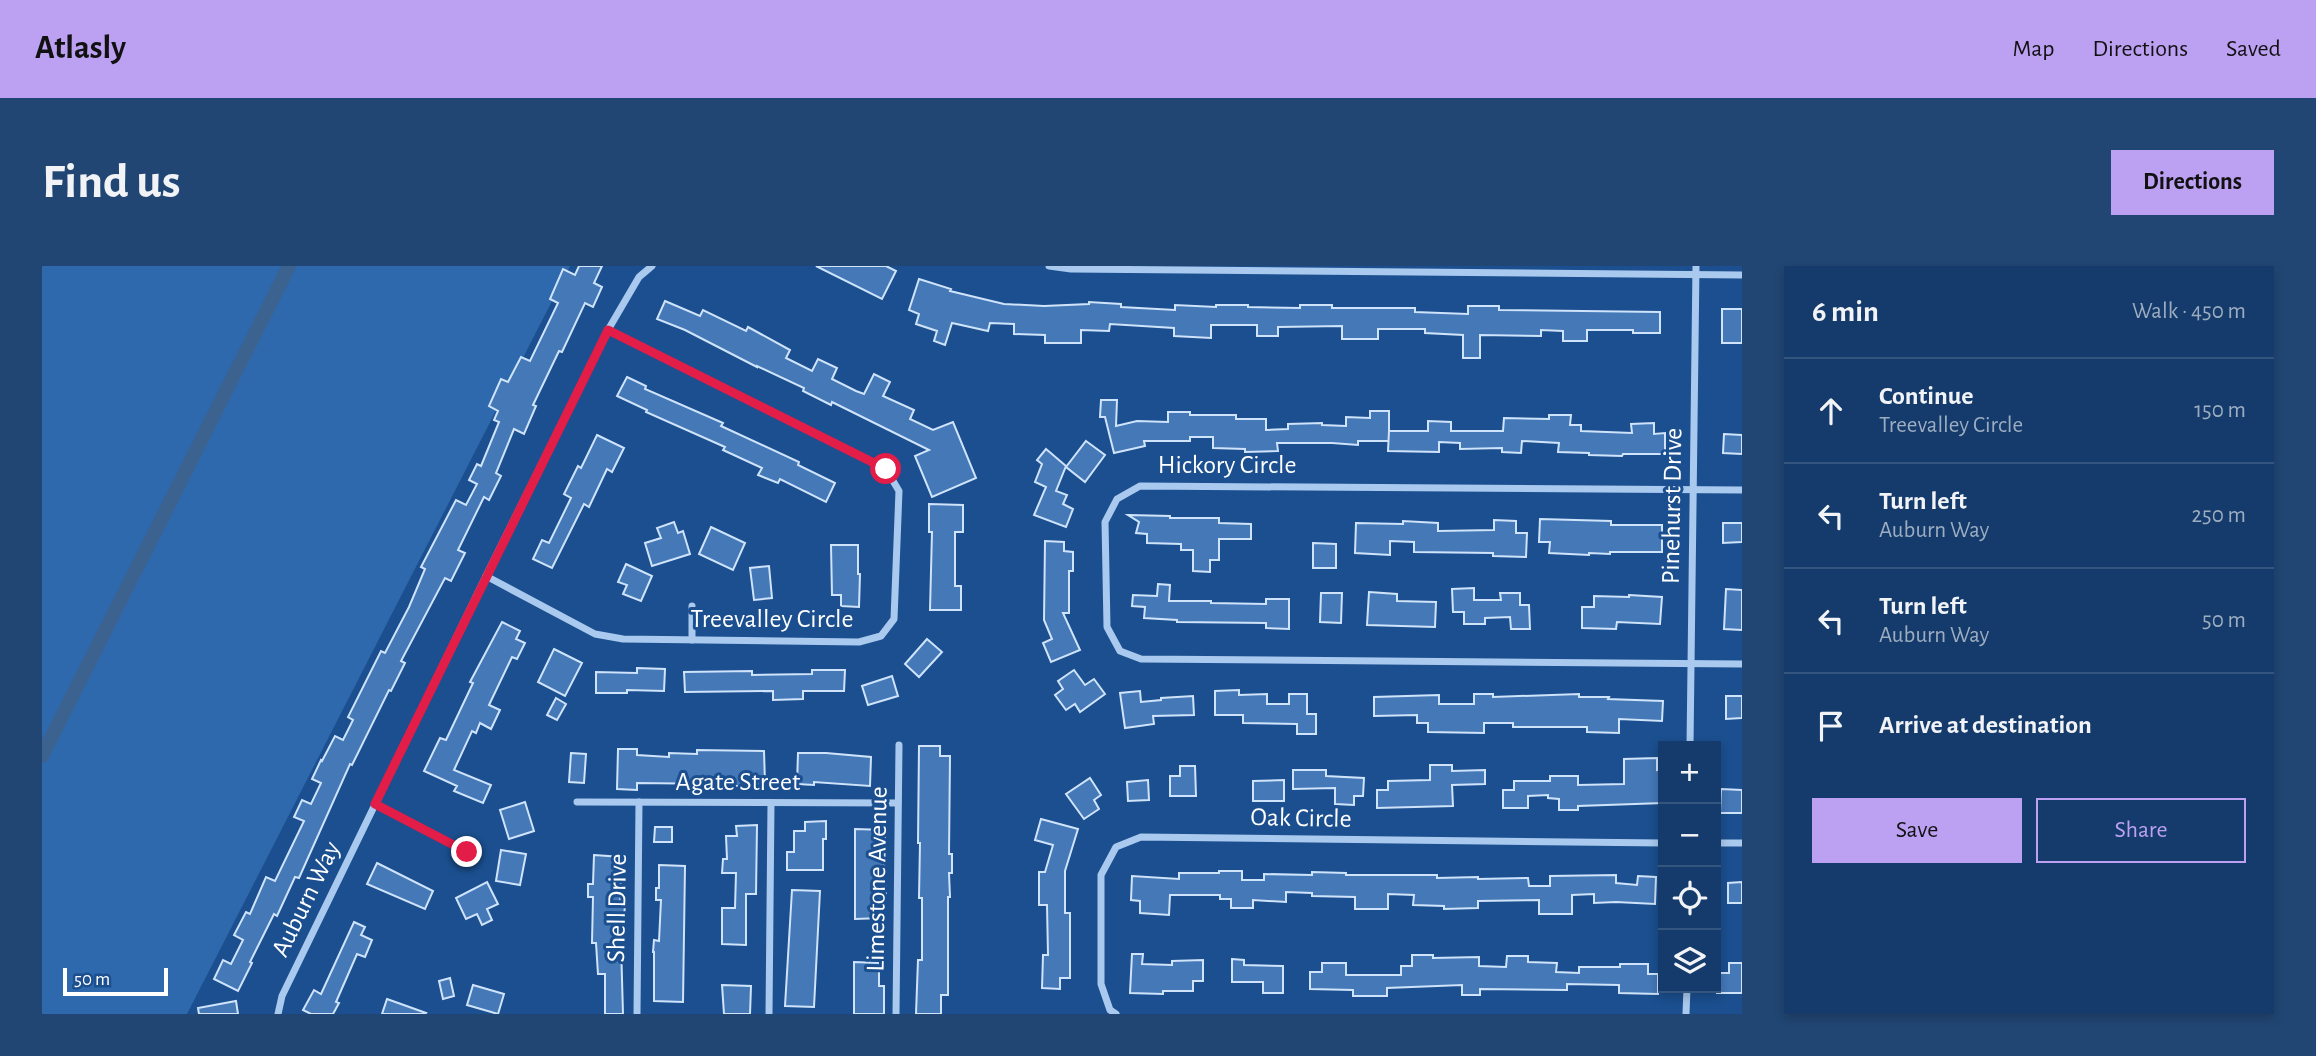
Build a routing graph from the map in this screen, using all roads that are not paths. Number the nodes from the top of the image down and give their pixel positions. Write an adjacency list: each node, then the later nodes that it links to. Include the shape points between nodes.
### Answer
1 (652, 266): 6 (street, Auburn Way, via 639,277)
2 (1049, 266): 3 (street)
3 (1348, 269): 4 (street)
4 (1696, 270): 5 (street); 7 (street, Pinehurst Drive)
5 (1742, 275)
6 (608, 330): 9 (street, Auburn Way); 11 (street, Treevalley Circle, via 886,469 899,491 894,619 881,636 859,642)
7 (1693, 490): 8 (street, Hickory Circle); 12 (street, Pinehurst Drive); 12 (street, Hickory Circle, via 1140,486 1117,499 1105,522 1107,627 1120,652 1141,659)
8 (1742, 490)
9 (486, 576): 11 (street, Treevalley Circle, via 595,634); 20 (street, Auburn Way)
10 (692, 606): 11 (street)
11 (692, 640)
12 (1691, 664): 13 (street, Hickory Circle); 14 (street, Pinehurst Drive)
13 (1742, 664)
14 (1690, 741)
15 (899, 745): 19 (street, Limestone Avenue)
16 (577, 802): 17 (street, Agate Street)
17 (639, 802): 18 (street, Agate Street); 27 (street, Shell Drive)
18 (771, 803): 19 (street, Agate Street); 28 (street)
19 (898, 803): 29 (street, Limestone Avenue)
20 (375, 804): 24 (street); 26 (street, Auburn Way, via 282,996)
21 (1658, 843): 30 (street, Oak Circle, via 1141,837 1116,847 1101,875 1101,984 1110,1010)
22 (1721, 844): 23 (street)
23 (1742, 844)
24 (467, 852)
25 (1687, 993): 31 (street)
26 (278, 1014)
27 (637, 1014)
28 (769, 1014)
29 (896, 1014)
30 (1116, 1014)
31 (1686, 1014)

